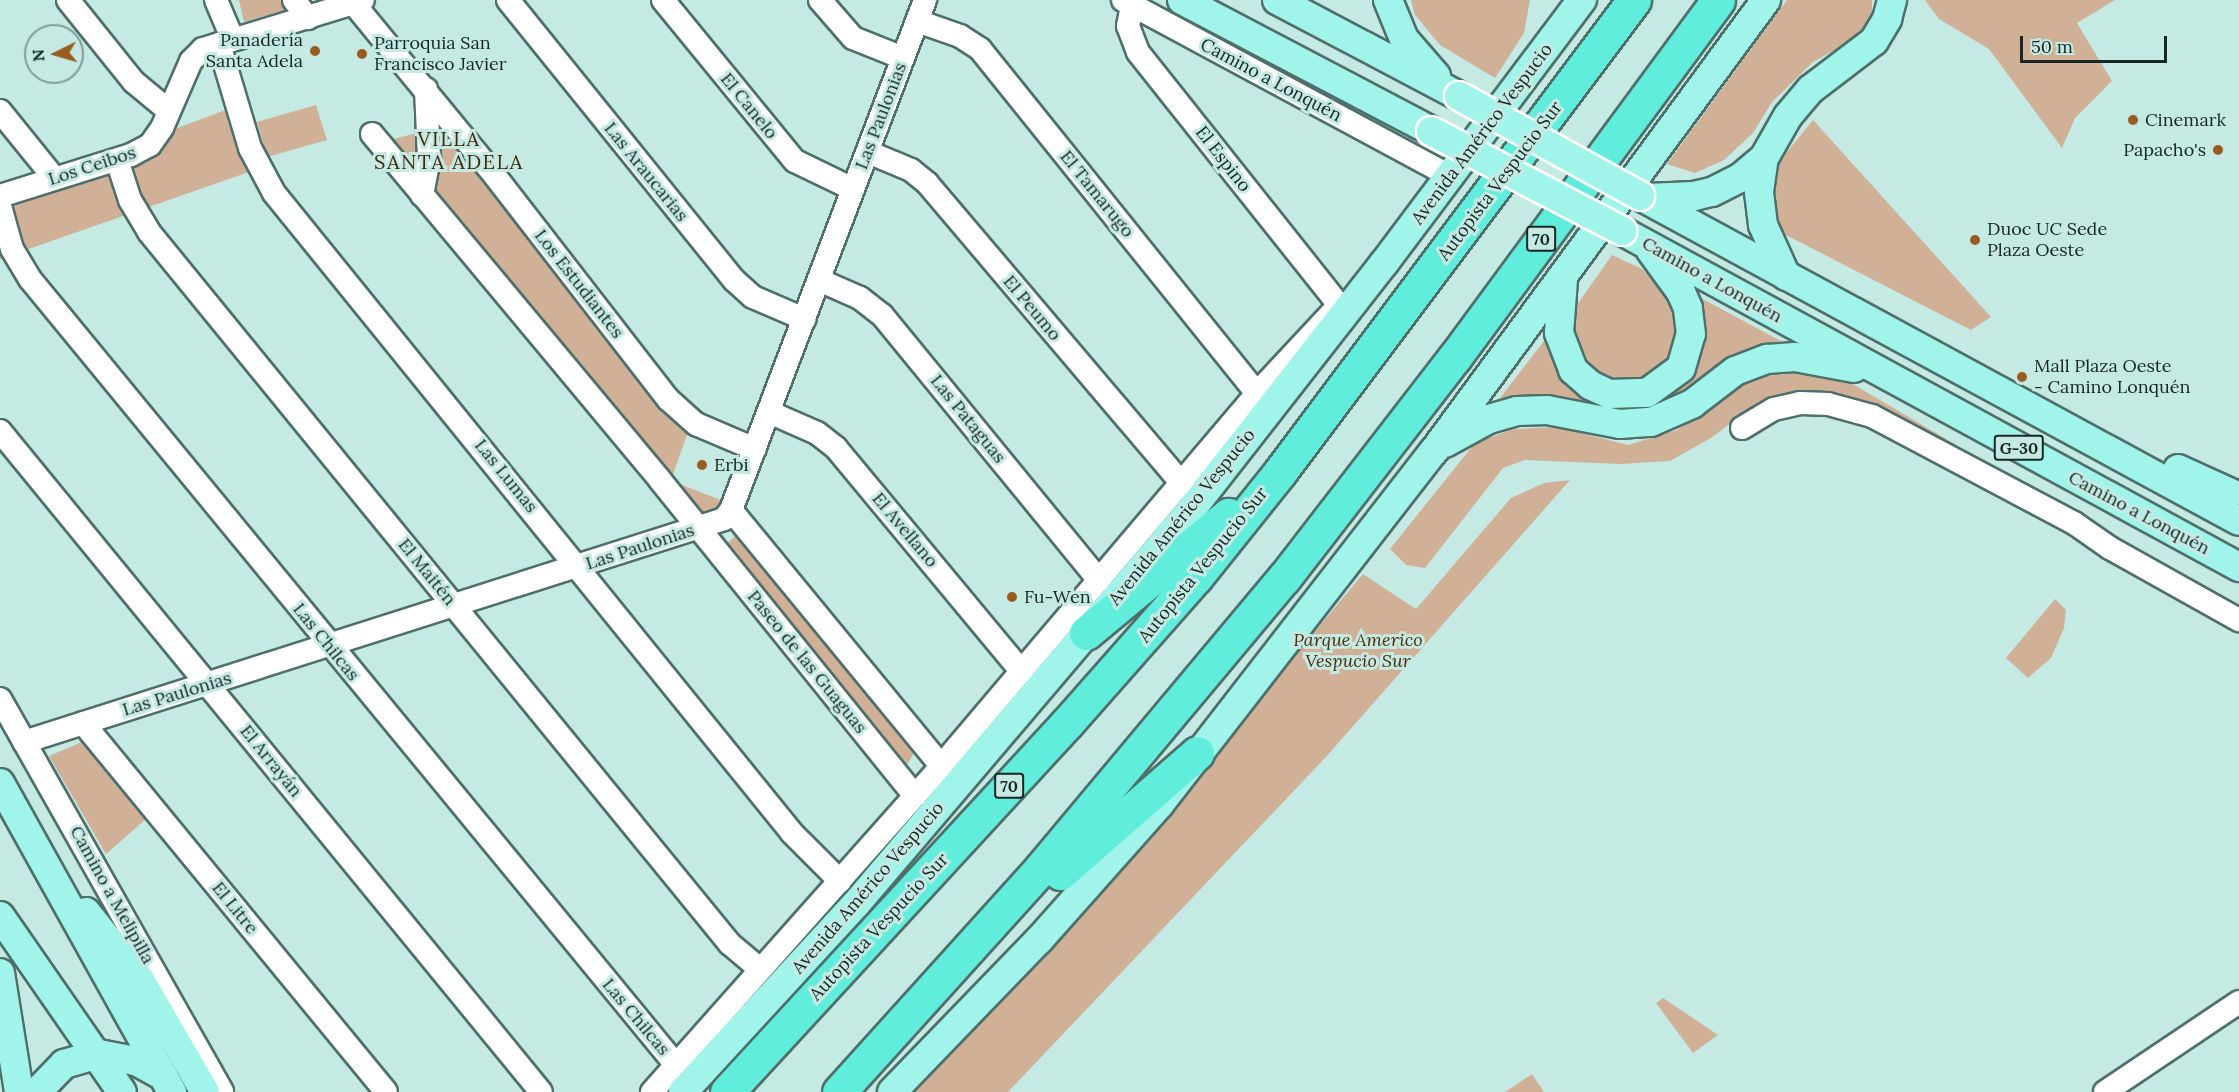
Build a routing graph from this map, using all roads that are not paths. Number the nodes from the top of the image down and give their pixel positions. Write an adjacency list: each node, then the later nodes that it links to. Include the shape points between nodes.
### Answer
1 (68, 0): 27 (street, via 134,82)
2 (216, 0): 22 (street, Las Lumas)
3 (294, 0): 19 (street)
4 (508, 0): 45 (street, Las Araucarias, via 734,280 753,297)
5 (663, 0): 34 (street, El Canelo, via 795,161)
6 (820, 0): 23 (street, via 853,38)
7 (925, 0): 20 (street, Las Paulonias)
8 (1182, 0): 39 (main road, Camino a Lonquén, bridge)
9 (1277, 0): 25 (main road)
10 (1388, 0): 25 (main road, via 1404,39)
11 (1562, 0): 21 (main road)
12 (1582, 0): 21 (main road, Avenida Américo Vespucio)
13 (1634, 0): 54 (highway, Autopista Vespucio Sur / 70)
14 (1718, 0): 79 (highway, 70, via 1334,515 1124,773)
15 (1766, 0): 41 (main road)
16 (1892, 0): 30 (main road, via 1887,19 1874,40 1811,89 1788,116)
17 (359, 2): 19 (street, Los Ceibos); 24 (street, Los Estudiantes)
18 (1127, 2): 32 (street, Camino a Lonquén); 44 (street, El Espino, via 1128,26 1138,52)
19 (308, 18): 22 (street, Los Ceibos)
20 (917, 21): 23 (street, Las Paulonias); 47 (street, El Tamarugo, via 960,36 980,49)
21 (1553, 39): 32 (main road, Avenida Américo Vespucio)
22 (226, 42): 27 (street, Los Ceibos, via 203,50 191,61); 60 (street, Las Lumas, via 250,148 274,193)
23 (903, 58): 29 (street, Las Paulonias)
24 (426, 89): 35 (street, via 429,158); 52 (street, Los Estudiantes, via 668,399 696,424)
25 (1457, 95): 37 (main road, bridge)
26 (0, 111): 33 (street)
27 (169, 111): 31 (street, Los Ceibos, via 150,145)
28 (372, 134): 35 (street)
29 (868, 152): 34 (street, Las Paulonias); 55 (street, El Peumo, via 911,170 927,183)
30 (1764, 158): 37 (main road, via 1740,178 1712,192 1675,198); 42 (main road, via 1759,192 1763,225)
31 (117, 160): 33 (street, Los Ceibos); 63 (street, El Maitén, via 130,200 149,232)
32 (1450, 176): 40 (main road, Avenida Américo Vespucio)
33 (55, 179): 36 (street, Los Ceibos)
34 (854, 189): 43 (street, Las Paulonias)
35 (422, 195): 59 (street)
36 (0, 196)
37 (1642, 197): 42 (main road, G-30)
38 (0, 206): 66 (street, Las Chilcas, via 12,249 30,279)
39 (1633, 237): 41 (main road, via 1681,292 1688,308 1691,334 1681,368 1647,393 1609,394 1590,385 1573,370 1562,346 1558,318); 46 (main road, Camino a Lonquén / G-30)
40 (1385, 262): 44 (main road); 65 (main road, Avenida Américo Vespucio, via 1191,510)
41 (1566, 272): 53 (main road)
42 (1786, 276): 49 (main road, G-30)
43 (819, 279): 45 (street, Las Paulonias); 62 (street, Las Pataguas, via 860,298 882,315)
44 (1339, 305): 47 (street, Avenida Américo Vespucio)
45 (804, 319): 48 (street, Las Paulonias)
46 (1890, 378): 53 (main road, via 1810,359 1767,359 1735,371 1692,404 1651,422 1620,424 1547,410 1517,411 1477,425); 61 (main road, Camino a Lonquén / G-30)
47 (1257, 393): 55 (street, Avenida Américo Vespucio)
48 (769, 412): 52 (street, Las Paulonias); 67 (street, El Avellano, via 817,432 836,448)
49 (2062, 426): 56 (main road, via 2143,454); 58 (main road, G-30)
50 (1742, 428): 64 (street, via 1774,409 1800,403 1828,404 1872,416 2074,523 2110,548)
51 (0, 431): 68 (street, El Arrayán)
52 (755, 449): 57 (street, Las Paulonias)
53 (1434, 451): 72 (main road)
54 (1280, 471): 65 (highway); 95 (highway, Autopista Vespucio Sur / 70, via 1133,651)
55 (1182, 484): 62 (street, Avenida Américo Vespucio)
56 (2235, 495)
57 (732, 510): 59 (street, Las Paulonias, via 718,522); 73 (street, Paseo de las Guaguas)
58 (2239, 521)
59 (698, 529): 60 (street, Las Paulonias); 75 (street, Paseo de las Guaguas)
60 (580, 566): 63 (street, Las Paulonias); 76 (street, Las Lumas, via 792,833)
61 (2239, 567)
62 (1099, 580): 67 (street, Avenida Américo Vespucio)
63 (454, 606): 66 (street, Las Paulonias); 80 (street, El Maitén, via 730,944)
64 (2239, 620)
65 (1086, 633): 94 (main road, Avenida Américo Vespucio, via 856,904)
66 (329, 646): 68 (street, Las Paulonias); 84 (street, Las Chilcas)
67 (1022, 672): 73 (street, Avenida Américo Vespucio)
68 (208, 684): 70 (street, Las Paulonias); 92 (street, El Arrayán)
69 (0, 699): 71 (street, Camino a Melipilla)
70 (83, 723): 71 (street, Las Paulonias); 91 (street, El Litre)
71 (24, 742): 90 (street, Camino a Melipilla)
72 (1197, 753): 79 (highway); 97 (main road, via 1159,805 1066,910)
73 (941, 766): 75 (street, Avenida Américo Vespucio)
74 (0, 783): 77 (main road)
75 (915, 796): 76 (street, Avenida Américo Vespucio)
76 (840, 881): 80 (street, Avenida Américo Vespucio)
77 (56, 882): 85 (main road); 89 (main road, via 124,956)
78 (0, 916): 83 (main road)
79 (960, 961): 96 (highway, 70)
80 (760, 969): 84 (street, Avenida Américo Vespucio)
81 (0, 973): 86 (main road)
82 (2239, 1002): 98 (street)
83 (99, 1054): 85 (main road, via 136,1061); 87 (main road, via 64,1064); 88 (main road)
84 (676, 1065): 93 (street, Avenida Américo Vespucio)
85 (167, 1084)
86 (19, 1092)
87 (37, 1092)
88 (122, 1092)
89 (205, 1092)
90 (222, 1092)
91 (386, 1092)
92 (541, 1092)
93 (651, 1092)
94 (683, 1092)
95 (727, 1092)
96 (839, 1092)
97 (892, 1092)
98 (2105, 1092)

